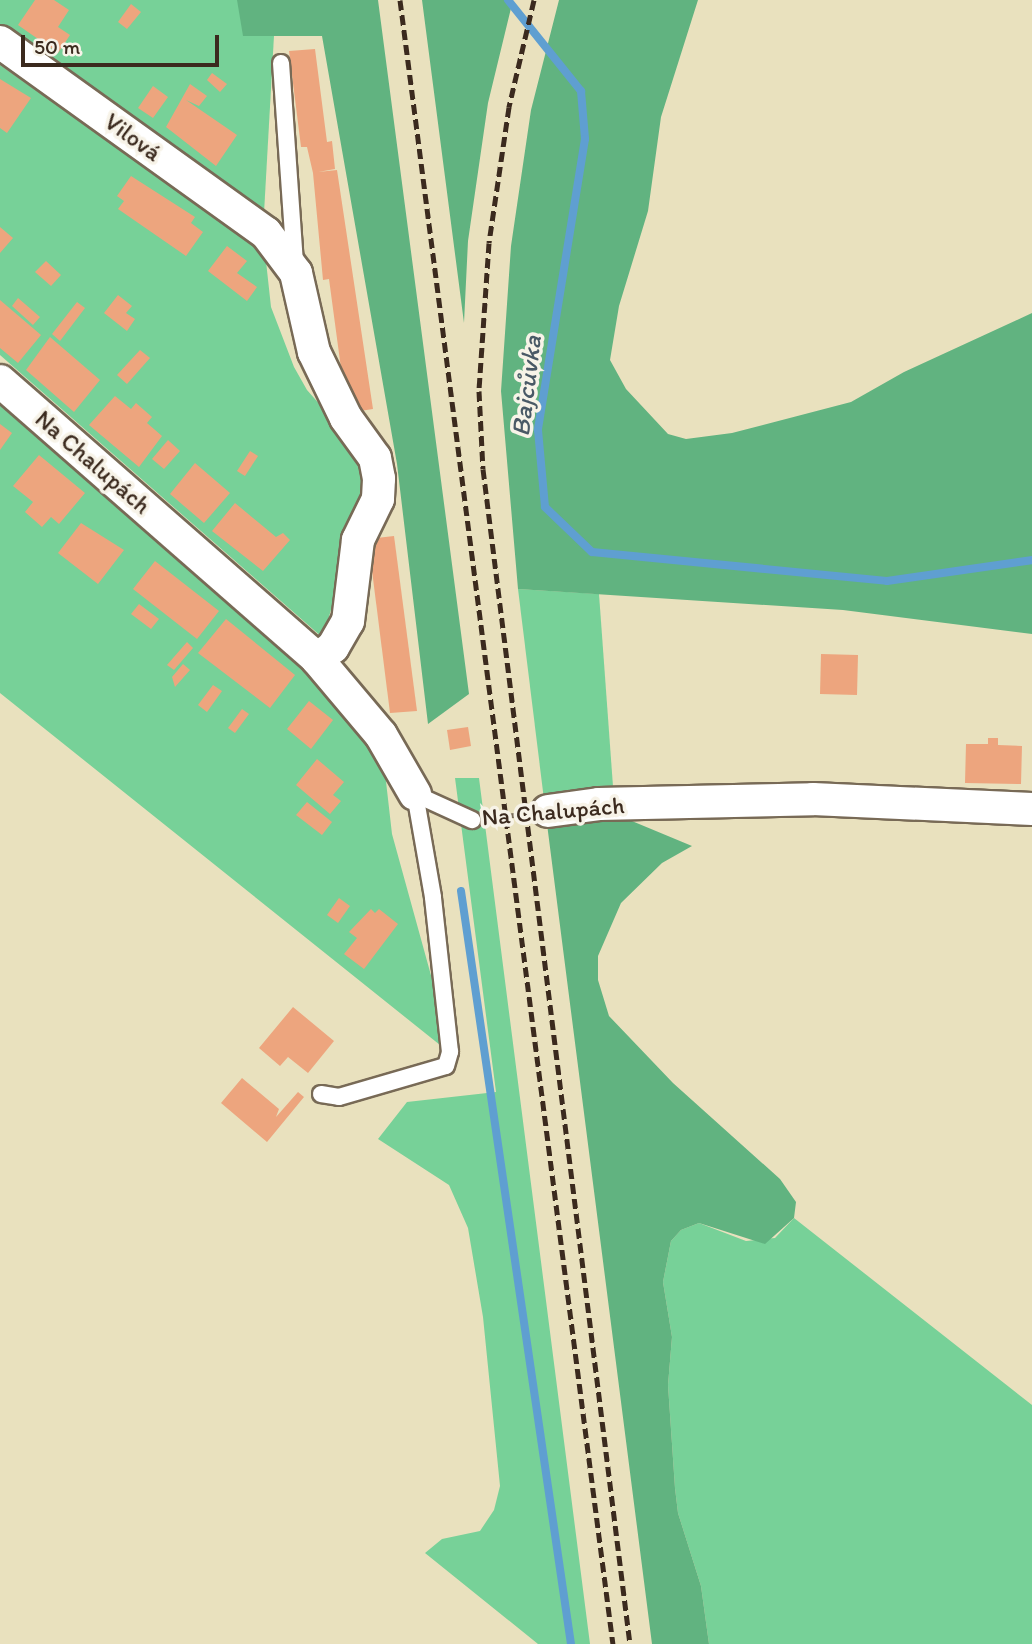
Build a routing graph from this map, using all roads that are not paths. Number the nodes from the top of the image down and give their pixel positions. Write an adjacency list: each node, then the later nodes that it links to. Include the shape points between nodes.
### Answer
1 (0, 42): 3 (street, Vilová, via 266,233)
2 (281, 62): 3 (lane)
3 (296, 272): 5 (street, via 314,352 346,418 375,458 379,480 378,499 358,540 348,621 333,647)
4 (0, 381): 5 (street, Na Chalupách)
5 (317, 659): 6 (street, Na Chalupách, via 382,734)
6 (415, 794): 9 (lane, Na Chalupách); 10 (lane, via 433,897 450,1052 446,1066 339,1097)
7 (1032, 809): 8 (street, Na Chalupách, via 813,799 599,804)
8 (548, 811)
9 (472, 820)
10 (321, 1094)

